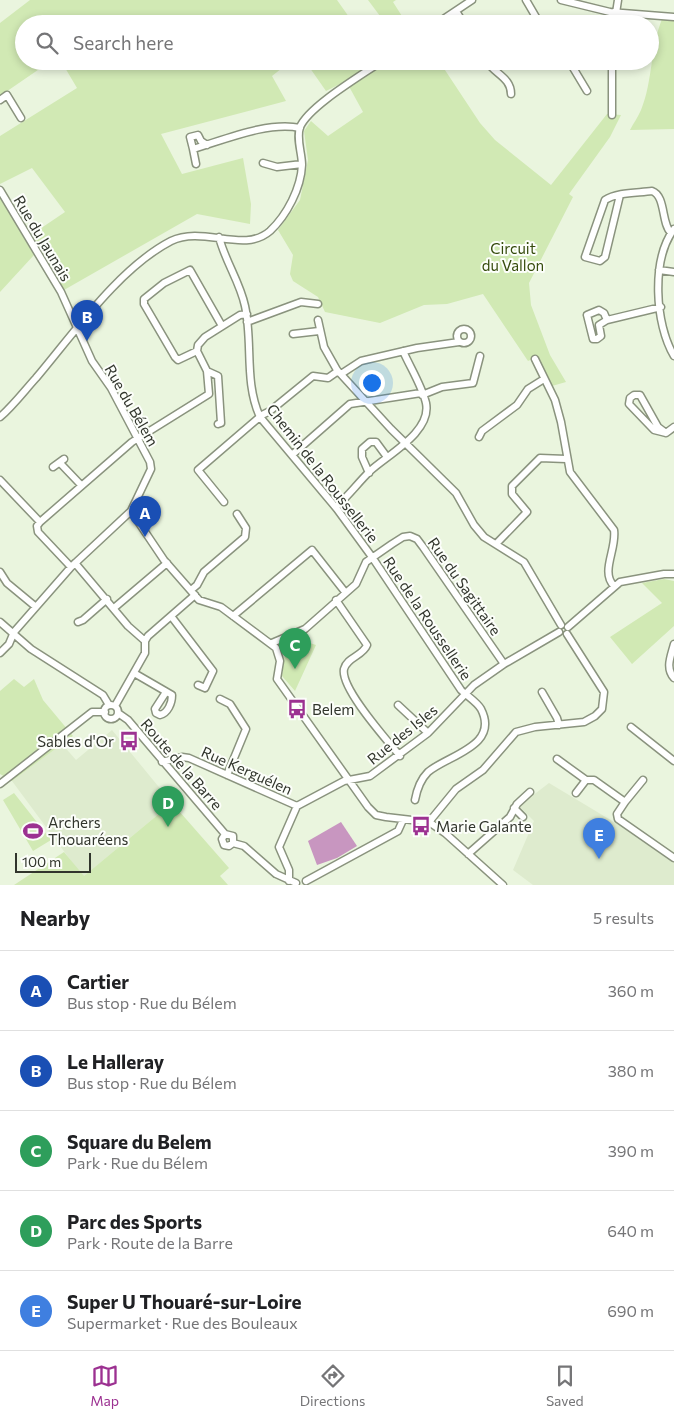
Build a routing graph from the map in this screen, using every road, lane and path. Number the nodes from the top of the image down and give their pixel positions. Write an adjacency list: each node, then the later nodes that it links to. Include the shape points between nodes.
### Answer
1 (472, 0): 5 (street)
2 (526, 0): 9 (street)
3 (562, 0): 6 (street)
4 (618, 0): 6 (street)
5 (456, 10): 7 (street); 8 (street)
6 (613, 12): 10 (street); 11 (street)
7 (449, 15)
8 (459, 15)
9 (535, 15)
10 (613, 15)
11 (650, 15)
12 (659, 16): 13 (street)
13 (674, 17)
14 (369, 70): 23 (street, via 307,116)
15 (492, 70): 19 (street, via 506,79)
16 (574, 70): 18 (street)
17 (612, 70): 21 (street)
18 (586, 91)
19 (511, 94)
20 (0, 100): 22 (street, via 7,95)
21 (612, 115)
22 (21, 118)
23 (300, 128): 24 (street, via 260,130); 28 (street)
24 (207, 145): 25 (street); 25 (street, via 198,135 190,137)
25 (193, 149): 27 (street)
26 (263, 163): 28 (street, via 277,167)
27 (196, 164)
28 (302, 164): 32 (street, via 295,196 269,232 252,240)
29 (0, 190): 41 (street, Rue du Jaunais, via 61,292)
30 (620, 195): 30 (street, via 605,200 585,257 600,260 604,257); 31 (street, via 656,193 664,221)
31 (673, 231): 33 (street, via 664,246)
32 (219, 237): 37 (street, Chemin de la Roussellerie, via 242,294); 41 (street, via 189,236 158,249 114,287)
33 (659, 270): 34 (street); 36 (street)
34 (674, 272)
35 (318, 304): 37 (street, via 301,302)
36 (661, 307): 39 (street); 48 (street, via 665,339)
37 (247, 318): 40 (street, via 240,315); 56 (street, Chemin de la Roussellerie, via 251,384)
38 (318, 320): 42 (street)
39 (607, 320): 39 (street, via 599,325 602,336 593,339 587,315 599,310)
40 (222, 326): 46 (street, via 200,341); 46 (street, via 190,270 164,283 144,299 178,360)
41 (77, 328): 55 (street); 61 (street, Rue du Bélem, via 92,361 111,388)
42 (320, 331): 43 (street); 51 (street, via 330,359)
43 (293, 334)
44 (459, 342): 45 (street)
45 (403, 350): 51 (street, via 362,361); 53 (street)
46 (197, 351): 50 (street)
47 (480, 356): 53 (street, via 473,384 442,387)
48 (674, 356)
49 (536, 359): 52 (street)
50 (207, 371): 57 (street, via 218,376 221,423); 61 (street, via 209,394)
51 (340, 373): 54 (street); 56 (street, via 328,378 313,376)
52 (544, 379): 60 (street, via 528,389 517,405 482,431); 65 (street, via 555,400)
53 (422, 394): 54 (street); 62 (street, via 426,404 425,417)
54 (366, 402): 62 (street); 63 (street, via 350,404)
55 (0, 416)
56 (260, 417): 63 (street, Chemin de la Roussellerie); 70 (street, via 198,470)
57 (218, 424)
58 (674, 427): 59 (street)
59 (666, 433): 59 (street, via 647,424 629,404 630,398 640,395 658,426)
60 (479, 437)
61 (137, 438): 69 (street); 72 (street, Rue du Bélem, via 152,465)
62 (406, 442): 64 (street); 75 (street, via 456,492 474,524 484,537)
63 (293, 454): 71 (street, Chemin de la Roussellerie)
64 (387, 457): 67 (street); 67 (street, via 376,442 370,442 362,449)
65 (566, 459): 75 (street, via 540,458 512,486 512,494 527,512); 81 (street, via 577,484 614,530 616,540 608,571)
66 (53, 467): 69 (street, via 62,461)
67 (369, 473): 71 (street)
68 (0, 480): 74 (street)
69 (81, 485): 74 (street)
70 (224, 502)
71 (336, 507): 76 (street, Chemin de la Roussellerie)
72 (131, 511): 77 (street); 78 (street)
73 (237, 514): 82 (street, via 246,528 245,537 204,572)
74 (40, 522): 78 (street, via 38,532)
75 (496, 544): 92 (street, via 524,562)
76 (372, 557): 83 (street, via 363,567 356,584); 98 (street, Rue du Sagittaire, via 403,537 417,539); 104 (street, Rue de la Roussellerie)
77 (167, 563): 82 (street); 87 (street)
78 (73, 565): 84 (street); 86 (street)
79 (0, 572): 86 (street, via 7,583)
80 (674, 574): 81 (street, via 620,582)
81 (614, 586): 92 (street)
82 (193, 592): 88 (street); 89 (street, via 202,603 221,607)
83 (346, 592): 85 (street); 89 (street, via 312,550)
84 (107, 598): 87 (street); 91 (street)
85 (336, 600): 95 (street, via 305,629); 112 (street, via 367,645 348,662 344,678)
86 (36, 607): 93 (street)
87 (114, 608): 94 (street)
88 (170, 616): 94 (street); 101 (street, via 213,671 205,688)
89 (232, 616): 95 (street)
90 (0, 622): 93 (street, Route de la Barre)
91 (78, 622)
92 (566, 628): 98 (street, Rue des Isles, via 562,635 559,632); 109 (street, via 604,692 605,700 602,709 584,722)
93 (13, 634): 97 (street); 107 (street, Route de la Barre, via 103,695)
94 (145, 641): 99 (street, via 146,653)
95 (272, 644): 119 (street, via 280,657 278,679)
96 (674, 644): 100 (street, via 668,665)
97 (0, 653)
98 (504, 664): 104 (street, Rue des Isles)
99 (134, 673): 102 (street); 107 (street)
100 (674, 678)
101 (198, 685)
102 (166, 692)
103 (542, 692): 109 (street)
104 (464, 693): 111 (street, Rue des Isles); 123 (street, Rue de la Roussellerie, via 480,708 485,722 482,737 469,749 428,772 420,781)
105 (220, 699): 116 (street, via 230,704 246,729)
106 (398, 705): 111 (street)
107 (114, 708): 108 (street); 108 (street, via 110,718); 115 (street, Route de la Barre)
108 (104, 712): 120 (street, via 92,712)
109 (559, 725): 129 (street, via 516,732 483,770 456,788)
110 (631, 727): 114 (street)
111 (428, 732): 112 (street, Rue des Isles)
112 (400, 756): 119 (street, Rue des Isles, via 370,776)
113 (557, 759): 117 (street)
114 (674, 761)
115 (162, 762): 116 (street, Rue Kerguélen, via 189,758); 130 (street, Route de la Barre)
116 (227, 775): 125 (street, Rue Kerguélen)
117 (586, 780): 122 (street); 124 (street, via 594,780)
118 (643, 780): 124 (street)
119 (347, 781): 125 (street, Rue Kerguélen); 128 (street, via 376,815)
120 (0, 784)
121 (530, 792): 126 (street)
122 (576, 793)
123 (415, 800)
124 (625, 802): 133 (street, via 617,814 618,820)
125 (297, 806): 134 (street, via 279,847 289,870)
126 (514, 808): 127 (street); 132 (street, via 510,817)
127 (523, 817)
128 (403, 820): 129 (street); 135 (street, via 398,830)
129 (429, 822): 132 (street)
130 (225, 834): 131 (street, Route de la Barre, via 232,836); 131 (street, Route de la Barre, via 222,839 224,845)
131 (234, 843): 134 (street, Route de la Barre, via 244,846 269,869)
132 (468, 854): 137 (street)
133 (674, 858)
134 (289, 881): 136 (street, Route de la Barre)
135 (306, 883): 136 (street, via 299,879)
136 (296, 884)
137 (503, 885)

